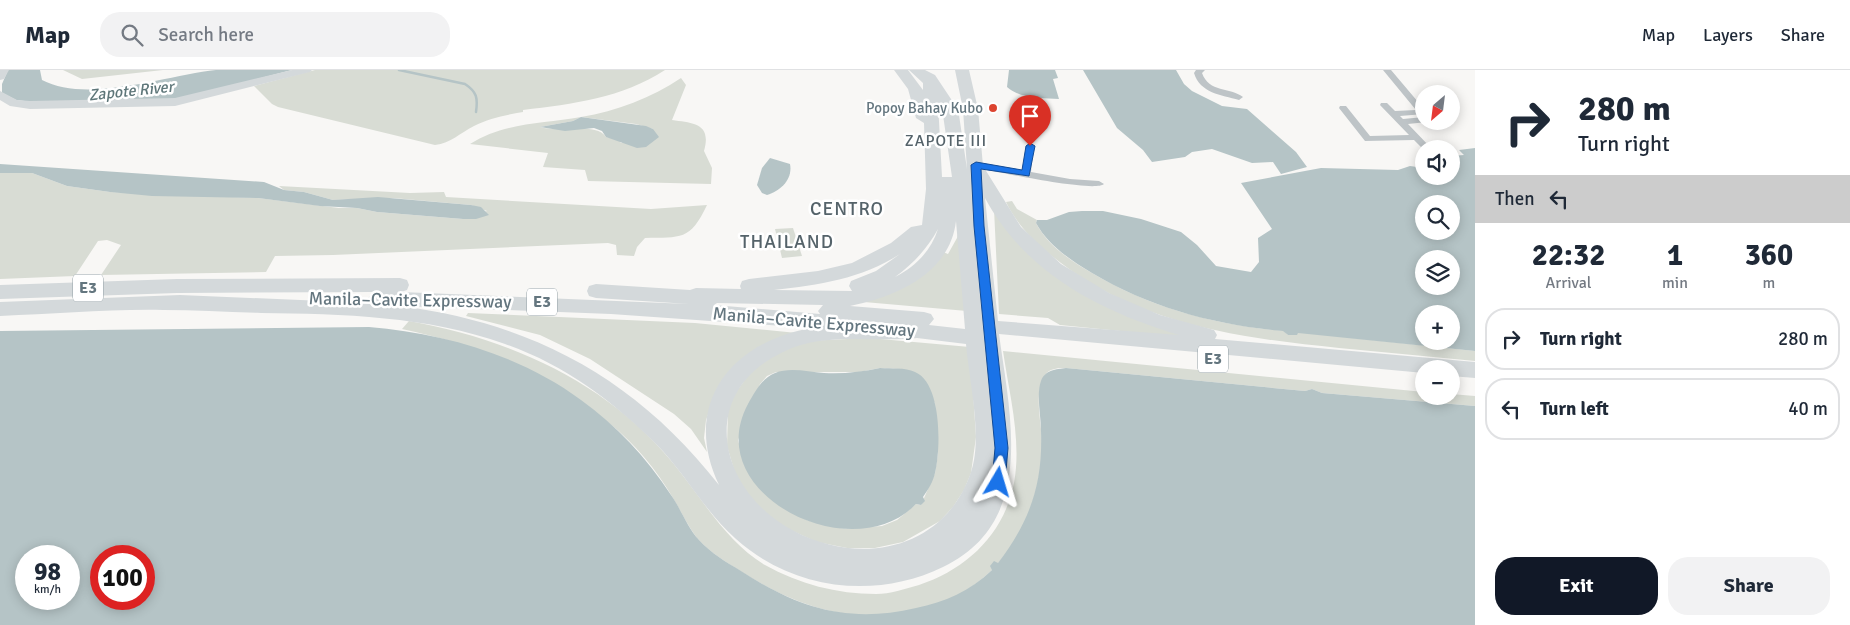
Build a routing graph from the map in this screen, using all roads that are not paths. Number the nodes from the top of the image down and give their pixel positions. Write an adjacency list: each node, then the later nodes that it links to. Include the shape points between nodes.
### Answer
1 (3, 70): 9 (street)
2 (306, 70): 10 (street, via 175,102 30,105 14,103)
3 (896, 70): 8 (street)
4 (962, 70): 15 (highway)
5 (1201, 70): 11 (street, via 1198,73 1200,80 1206,87)
6 (1387, 70): 13 (street)
7 (933, 73): 8 (highway); 15 (highway, via 960,93); 20 (highway); 29 (highway, via 951,115); 32 (highway, via 946,159 948,211 946,230 937,249 922,268 898,284 866,296 831,299)
8 (909, 74): 20 (highway)
9 (0, 76)
10 (0, 95)
11 (1239, 97)
12 (1384, 105): 16 (street)
13 (1415, 105)
14 (1343, 108): 21 (street, via 1368,139)
15 (969, 109): 24 (highway)
16 (1394, 114): 17 (street); 19 (street)
17 (1415, 115)
18 (1415, 118): 19 (street)
19 (1402, 122): 21 (street)
20 (930, 137): 27 (highway)
21 (1417, 137): 22 (street)
22 (1420, 140)
23 (1030, 146): 25 (street)
24 (976, 167): 25 (street); 29 (highway); 36 (highway, via 1008,221 1035,251 1059,272 1125,309 1213,337)
25 (1026, 174): 26 (street)
26 (1099, 184)
27 (933, 216): 31 (highway, via 888,255 859,268 830,276 736,288); 32 (highway, via 922,242 903,262 883,276 845,289)
28 (0, 292): 30 (highway, Manila–Cavite Expressway / E3, via 295,284)
29 (979, 294): 38 (highway)
30 (676, 295): 31 (highway); 35 (highway, Manila–Cavite Expressway / E3, via 968,330)
31 (709, 295): 32 (highway)
32 (787, 297)
33 (167, 303): 34 (highway, Manila–Cavite Expressway / E3); 35 (highway, Manila–Cavite Expressway / E3, via 222,298 544,302 789,318); 38 (highway, via 397,312 450,321 515,340 570,366 624,401 685,460 730,517 769,550 808,567 852,576 892,574 929,563 958,546 982,521 996,493 1002,448)
34 (0, 309)
35 (916, 331): 38 (highway, via 828,333 792,340 753,360 728,386 715,424 720,464 744,507 774,533 824,555 855,560 892,558 945,536 975,495 983,470)
36 (1365, 359): 37 (highway, E3); 39 (highway, E3, via 1001,333)
37 (1475, 370)
38 (987, 373)
39 (1415, 377)
40 (1460, 381): 41 (highway)
41 (1475, 382)

